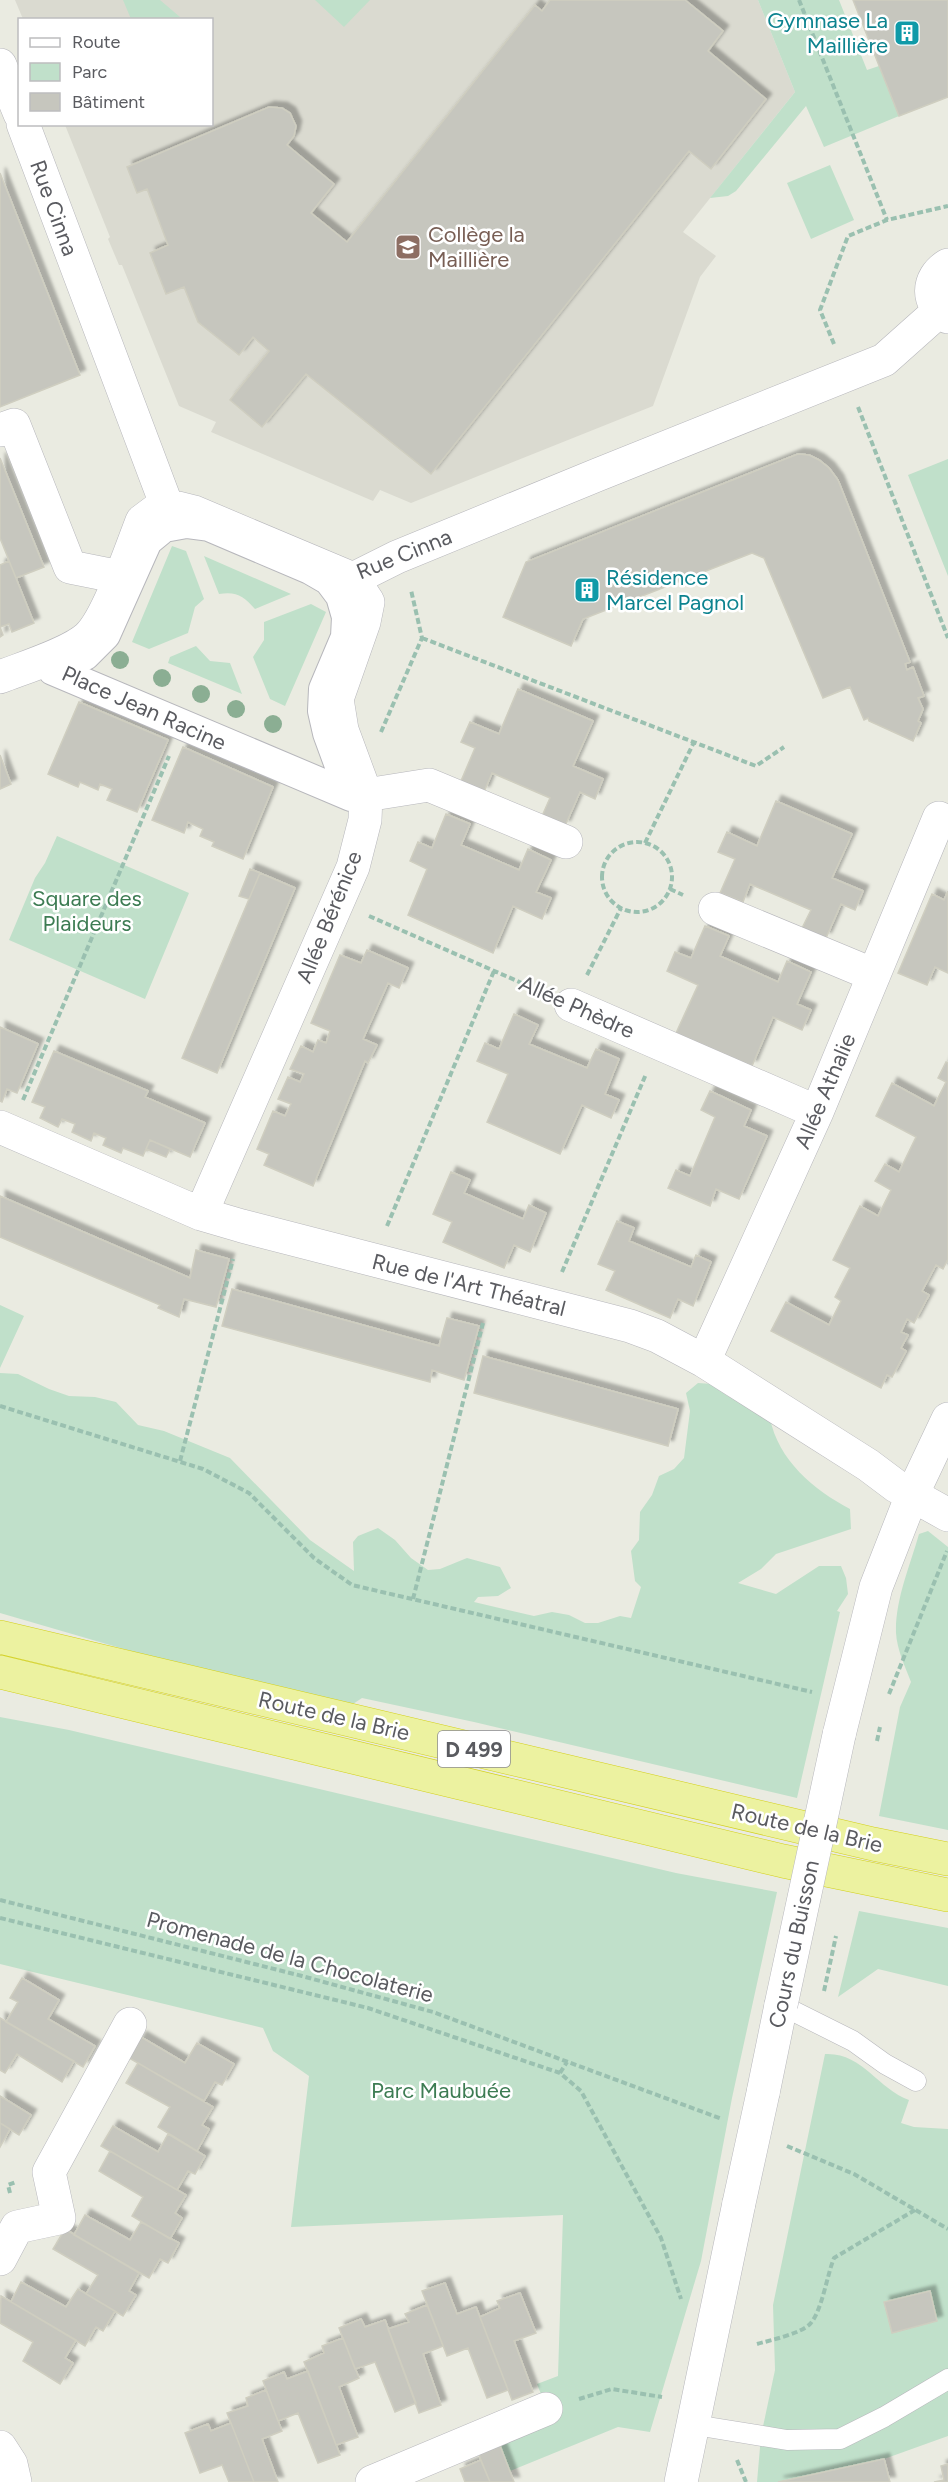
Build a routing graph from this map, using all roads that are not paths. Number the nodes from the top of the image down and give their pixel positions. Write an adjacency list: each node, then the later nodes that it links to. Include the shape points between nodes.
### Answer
1 (0, 65): 2 (street, Rue Cinna)
2 (18, 106)
3 (26, 126): 7 (street, Rue Cinna)
4 (948, 265): 5 (street, via 939,270 931,286 931,295)
5 (944, 314): 9 (street, Rue Cinna, via 884,360 397,557)
6 (0, 430): 8 (street, via 14,424 70,567)
7 (168, 509): 8 (street, via 154,512 142,521); 9 (street, Rue Cinna, via 194,512)
8 (120, 577): 10 (street, via 88,638)
9 (353, 579): 12 (street, Allée Bérénice, via 368,602 337,699 342,730)
10 (0, 677)
11 (183, 725): 11 (street, Place Jean Racine, via 351,796 322,711 324,689 347,627 345,606 329,580 199,523 164,527 147,541 105,635 85,655 53,670)
12 (378, 793): 14 (street, via 429,785); 20 (street, Allée Bérénice, via 365,820 353,867)
13 (943, 820): 16 (street, Allée Athalie)
14 (566, 842)
15 (715, 909): 16 (street)
16 (874, 975): 18 (street, Allée Athalie)
17 (571, 1005): 18 (street, Allée Phèdre)
18 (817, 1112): 21 (street, Allée Athalie)
19 (5, 1129): 20 (street, Rue de l'Art Théatral)
20 (201, 1214): 21 (street, Rue de l'Art Théatral, via 630,1326)
21 (704, 1361): 23 (street, Rue de l'Art Théatral)
22 (948, 1419): 23 (street, Cours du Buisson)
23 (912, 1496): 24 (street, Rue de l'Art Théatral); 31 (street, Cours du Buisson, bridge, via 876,1587 839,1735)
24 (948, 1515)
25 (0, 1637): 29 (highway, Route de la Brie / D 499)
26 (0, 1672): 28 (highway, Route de la Brie)
27 (0, 1695): 28 (highway, via 43,1704)
28 (121, 1701): 30 (highway, Route de la Brie / D 499, via 771,1858)
29 (948, 1859)
30 (948, 1895)
31 (781, 2005): 33 (lane, via 853,2041); 37 (street, Cours du Buisson, bridge)
32 (130, 2024): 34 (street, via 49,2172 59,2218 17,2227)
33 (916, 2081)
34 (0, 2259)
35 (948, 2379): 37 (lane, via 840,2439 787,2440)
36 (546, 2409): 40 (street)
37 (694, 2425): 41 (street, Cours du Buisson)
38 (0, 2447): 39 (street, via 11,2464)
39 (15, 2482)
40 (372, 2482)
41 (681, 2482)

